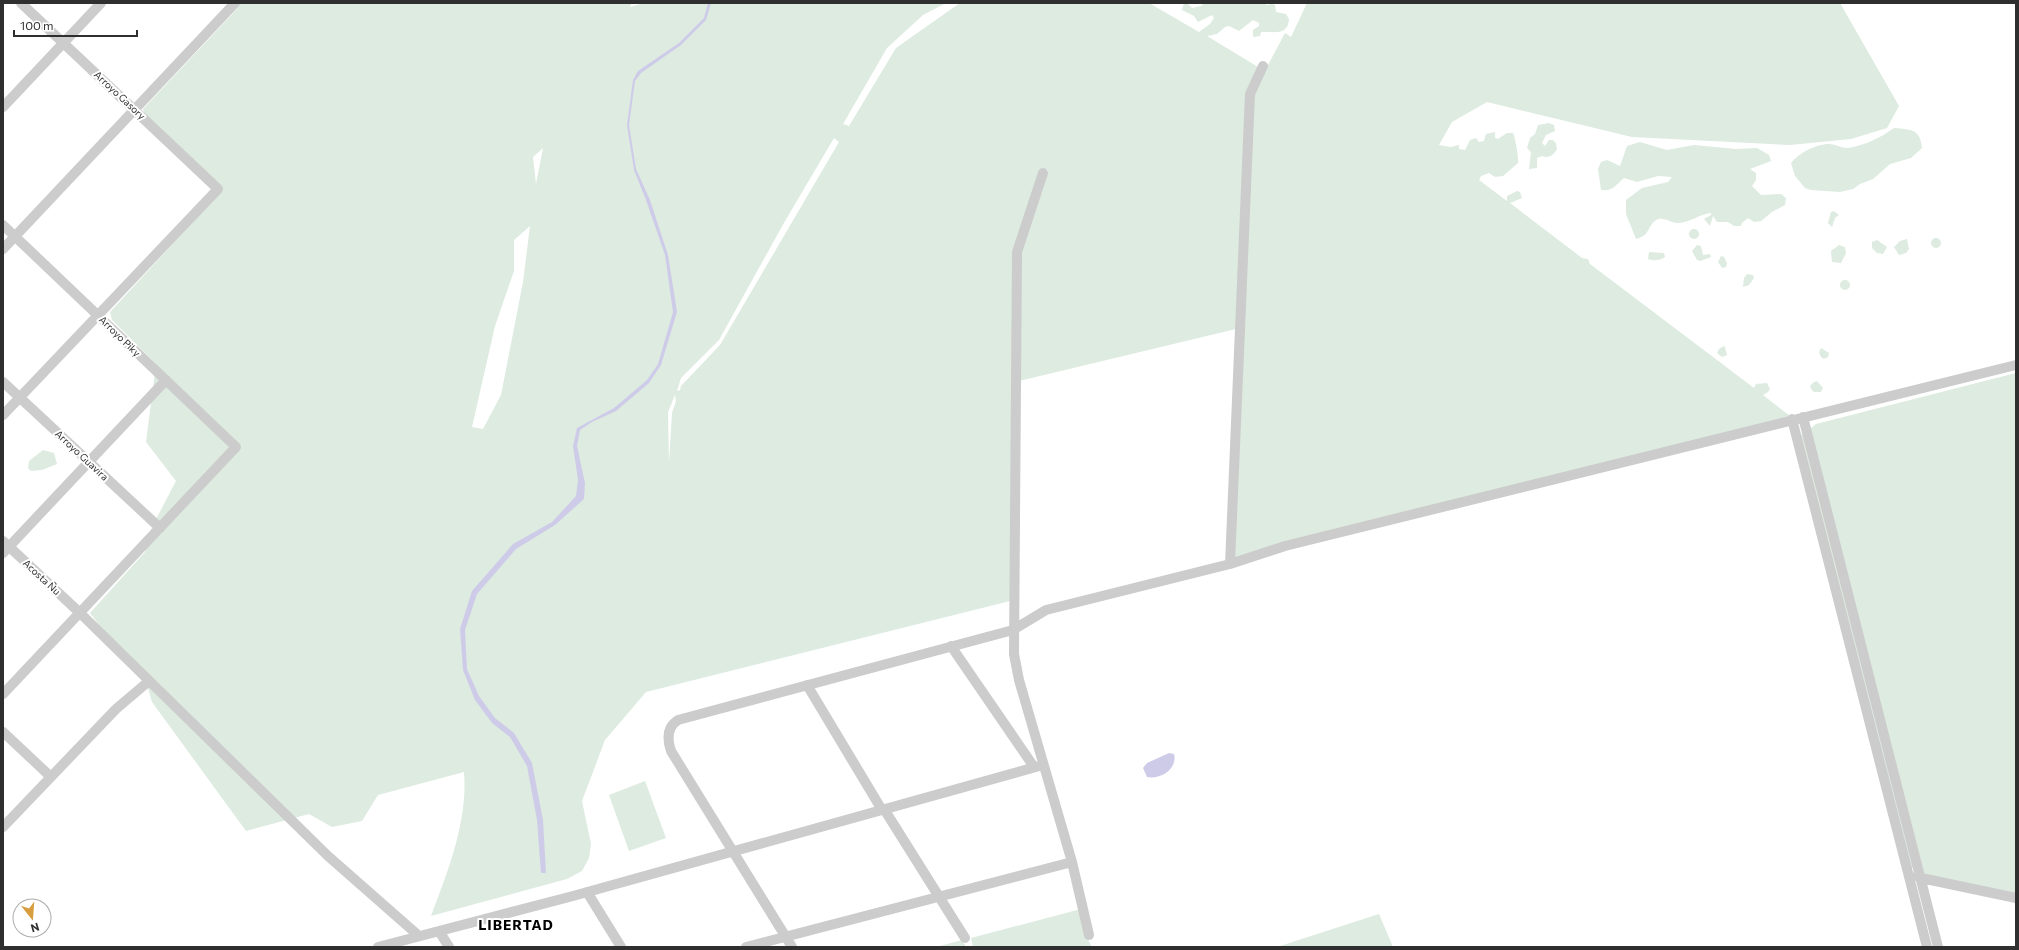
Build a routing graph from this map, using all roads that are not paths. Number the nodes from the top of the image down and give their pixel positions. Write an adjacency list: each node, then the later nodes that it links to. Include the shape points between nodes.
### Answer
1 (21, 3): 4 (street, Arroyo Gasory)
2 (101, 3): 4 (street)
3 (235, 3): 7 (street)
4 (63, 42): 6 (street); 7 (street, Arroyo Gasory)
5 (1263, 66): 23 (street, via 1250,94)
6 (3, 107)
7 (135, 110): 10 (street); 12 (street, Arroyo Gasory, via 218,189)
8 (1043, 173): 25 (street, via 1017,252)
9 (3, 225): 10 (street, Arroyo Piky)
10 (15, 236): 11 (street); 12 (street, Arroyo Piky)
11 (3, 250)
12 (98, 315): 14 (street, Arroyo Piky); 16 (street)
13 (2016, 365): 18 (street)
14 (166, 380): 20 (street); 21 (street, Arroyo Piky, via 236,447)
15 (3, 382): 16 (street, Arroyo Guavira)
16 (20, 397): 17 (street); 20 (street, Arroyo Guavira)
17 (3, 415)
18 (1803, 416): 19 (street); 38 (street)
19 (1792, 419): 23 (street, via 1293,544); 37 (street)
20 (89, 462): 21 (street, Arroyo Guavira); 22 (street)
21 (160, 528): 24 (street)
22 (5, 547): 24 (street, Acosta Ñu)
23 (1230, 564): 25 (street, via 1046,610)
24 (80, 613): 27 (street, Acosta Ñu); 29 (street)
25 (1013, 630): 26 (street); 31 (street, via 1014,654)
26 (951, 646): 28 (street); 31 (street)
27 (149, 681): 32 (street, via 116,709); 44 (street, Acosta Ñu, via 328,856)
28 (807, 685): 33 (street); 35 (street, via 672,723 668,742 671,751)
29 (3, 694)
30 (3, 732): 32 (street)
31 (1038, 766): 33 (street); 36 (street)
32 (51, 777): 34 (street)
33 (883, 809): 35 (street); 40 (street)
34 (3, 827)
35 (733, 851): 39 (street); 45 (street)
36 (1072, 862): 40 (street); 43 (street)
37 (1906, 868): 38 (street); 52 (street)
38 (1921, 878): 41 (street); 53 (street)
39 (587, 892): 42 (street); 49 (street)
40 (939, 897): 45 (street); 46 (street)
41 (2016, 898)
42 (439, 931): 44 (street); 48 (street)
43 (1089, 935)
44 (419, 936): 47 (street)
45 (786, 936): 50 (street); 51 (street)
46 (965, 938)
47 (378, 947)
48 (449, 947)
49 (621, 947)
50 (746, 947)
51 (792, 947)
52 (1927, 947)
53 (1938, 947)

